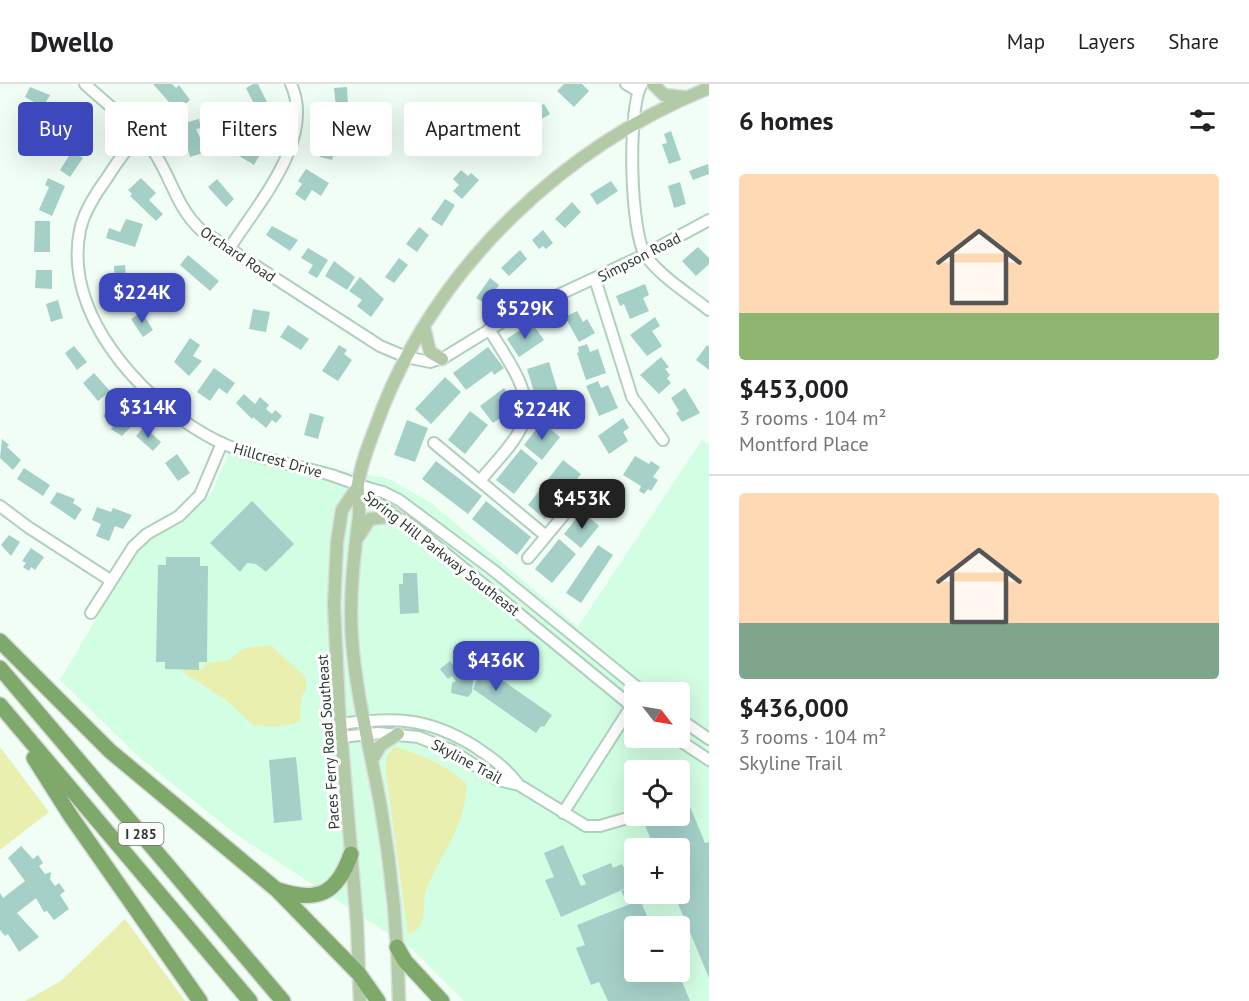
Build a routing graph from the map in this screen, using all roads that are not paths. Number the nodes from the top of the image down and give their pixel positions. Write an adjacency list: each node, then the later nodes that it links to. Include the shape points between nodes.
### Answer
1 (85, 84): 8 (street, Orchard Road)
2 (291, 84): 13 (street, via 298,112 295,142)
3 (627, 84): 5 (street)
4 (653, 84): 7 (main road, via 664,95)
5 (640, 87): 9 (street)
6 (709, 88): 7 (main road, Paces Ferry Road Southeast)
7 (689, 97): 9 (main road, Paces Ferry Road Southeast)
8 (105, 102)
9 (632, 128): 14 (street, via 636,215); 17 (main road, Paces Ferry Road Southeast, via 568,169 519,211 459,275)
10 (122, 156): 22 (street, Hillcrest Drive, via 85,216 78,250 84,291 104,336 133,375 181,420)
11 (156, 156): 13 (street, Orchard Road, via 189,218)
12 (709, 220): 14 (street, Simpson Road)
13 (229, 249): 19 (street, Orchard Road, via 380,346)
14 (644, 255): 15 (street, Simpson Road); 16 (street)
15 (595, 279): 18 (street, Simpson Road); 21 (street, via 632,397)
16 (709, 310)
17 (424, 327): 19 (main road, Paces Ferry Road Southeast); 20 (main road, via 430,352)
18 (489, 329): 20 (street, Simpson Road); 24 (street, via 517,376 526,411 520,430)
19 (406, 357): 20 (street, via 429,362); 25 (main road, Paces Ferry Road Southeast, via 375,430)
20 (442, 359)
21 (663, 440)
22 (222, 443): 25 (street, Hillcrest Drive); 32 (street, via 200,495 178,516 133,547)
23 (434, 443): 24 (street)
24 (480, 481): 29 (street)
25 (358, 486): 28 (street, Spring Hill Parkway Southeast); 30 (main road, Paces Ferry Road Southeast); 36 (street, Spring Hill Parkway Southeast, via 383,492 419,513); 41 (main road, Paces Ferry Road Southeast, via 342,510 335,576)
26 (587, 487): 29 (street)
27 (0, 506): 32 (street)
28 (396, 516): 30 (main road, via 370,519); 37 (street, Spring Hill Parkway Southeast)
29 (546, 536): 31 (street)
30 (354, 545): 39 (main road, Paces Ferry Road Southeast, via 352,638)
31 (528, 558)
32 (110, 580): 33 (street)
33 (91, 613)
34 (0, 641): 54 (highway, via 110,751)
35 (0, 668): 60 (highway, I 285)
36 (629, 682)
37 (624, 698)
38 (1, 706): 58 (highway, via 70,815); 59 (highway, I 285)
39 (364, 721): 41 (street, Skyline Trail); 43 (main road, Paces Ferry Road Southeast); 50 (street, Skyline Trail, via 409,720 442,729 506,767)
40 (624, 721): 51 (street)
41 (341, 724): 45 (main road, Paces Ferry Road Southeast)
42 (690, 726): 46 (street)
43 (366, 734): 44 (street, Skyline Trail); 45 (street, Skyline Trail); 48 (main road, Paces Ferry Road Southeast)
44 (398, 734): 48 (main road, via 381,745); 50 (street, Skyline Trail, via 441,744 498,780)
45 (342, 737): 53 (main road, Paces Ferry Road Southeast)
46 (709, 739)
47 (690, 747): 49 (street)
48 (372, 760): 55 (main road, Paces Ferry Road Southeast)
49 (709, 760)
50 (519, 785): 51 (street, Skyline Trail)
51 (562, 813): 52 (street, Skyline Trail, via 586,826)
52 (624, 819)
53 (351, 854): 54 (highway, via 339,879 324,893 309,898); 56 (main road, Paces Ferry Road Southeast)
54 (277, 890): 56 (highway)
55 (397, 947): 62 (main road, Paces Ferry Road Southeast); 63 (highway)
56 (359, 974): 57 (main road, Paces Ferry Road Southeast); 61 (highway)
57 (359, 996)
58 (200, 1001)
59 (250, 1001)
60 (283, 1001)
61 (378, 1001)
62 (399, 1001)
63 (442, 1001)

